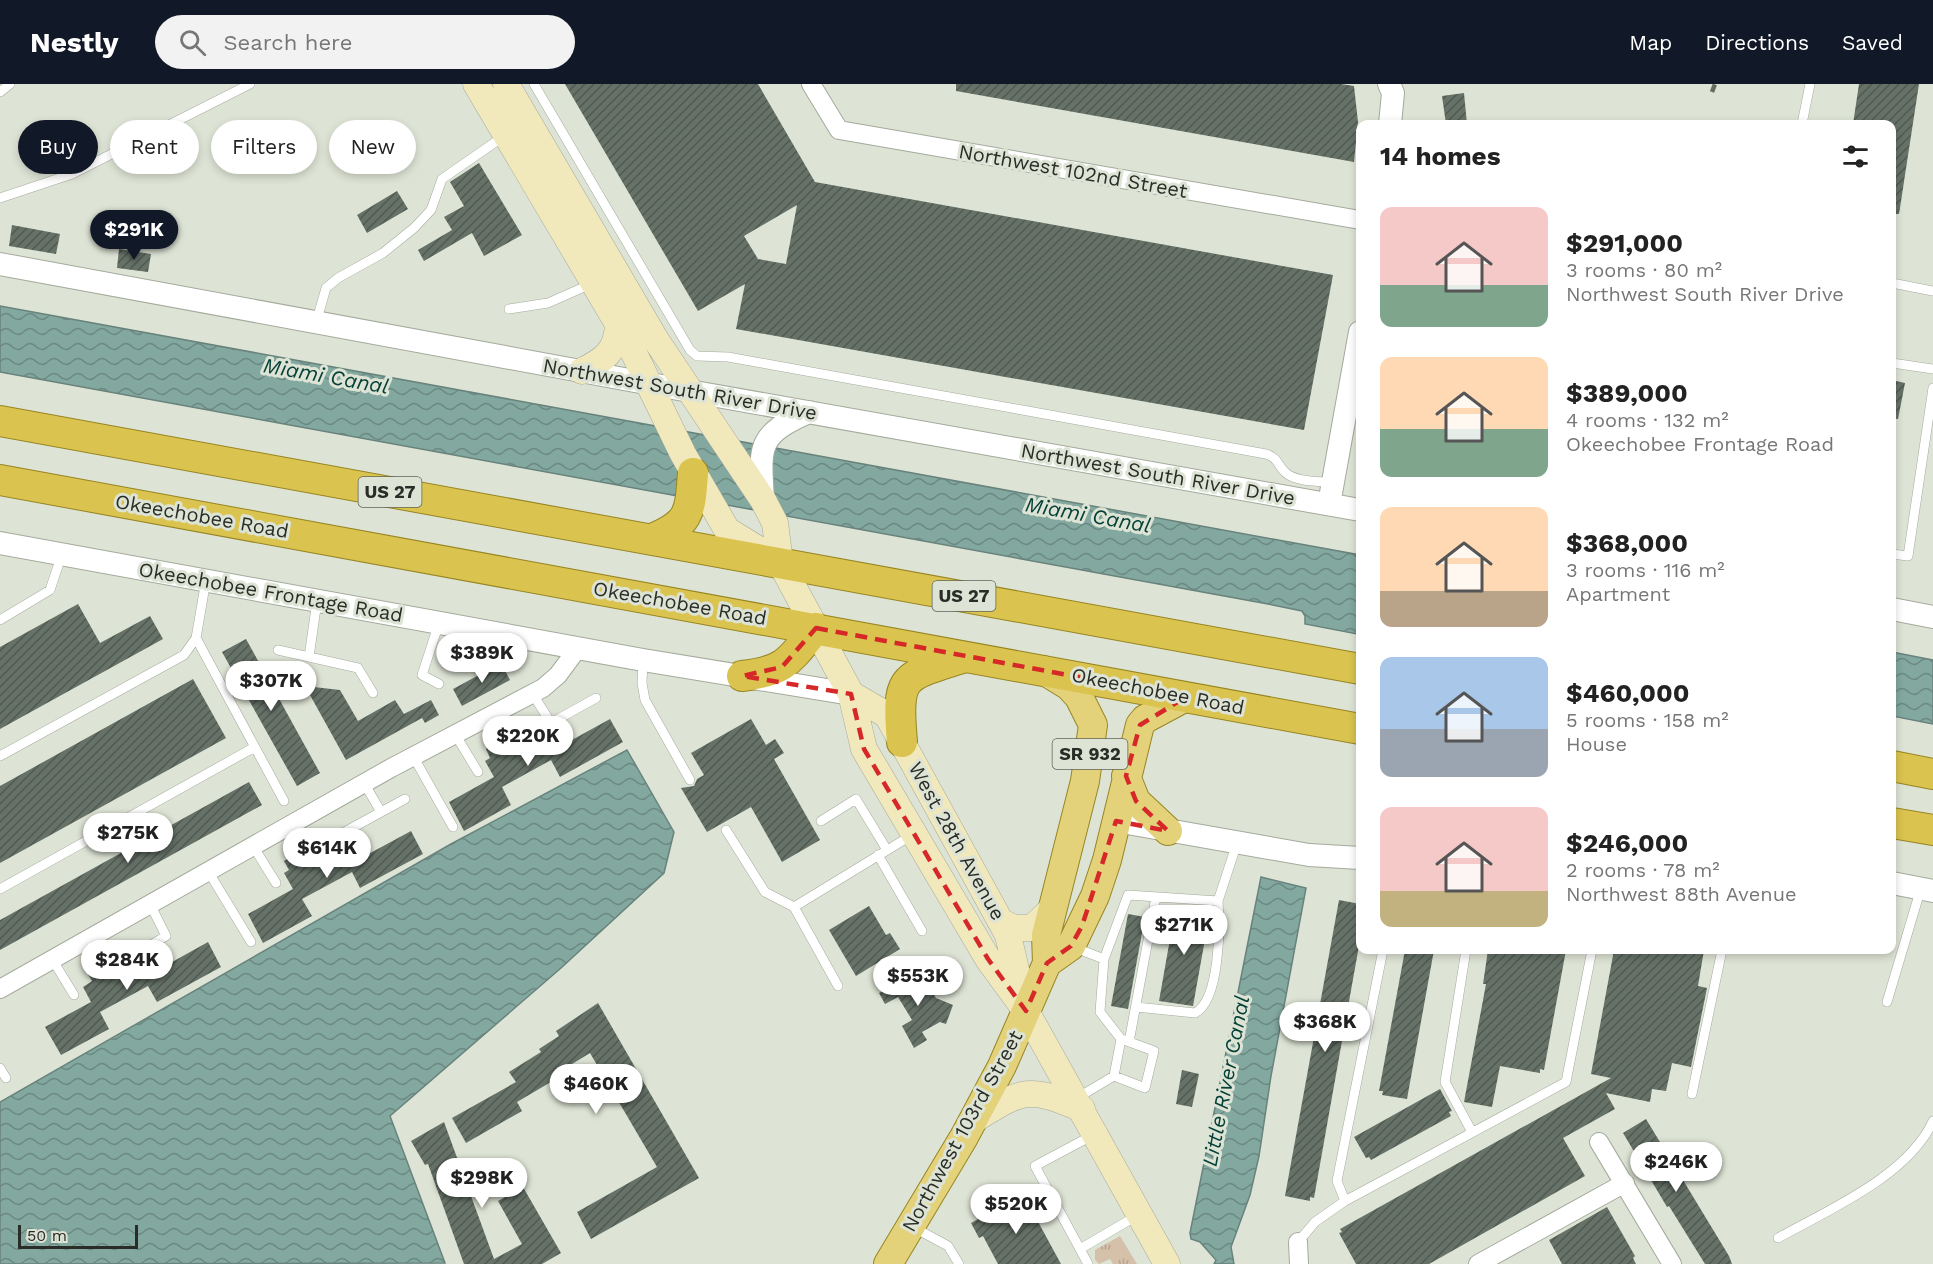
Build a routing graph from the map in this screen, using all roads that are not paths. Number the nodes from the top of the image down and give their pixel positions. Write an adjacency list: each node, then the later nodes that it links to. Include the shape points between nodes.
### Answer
1 (10, 84): 9 (lane)
2 (250, 84): 13 (lane, via 72,174)
3 (476, 84): 12 (main road)
4 (506, 84): 28 (main road, West 28th Avenue)
5 (534, 84): 33 (lane, via 697,356 740,359 1266,454 1278,460 1285,473)
6 (811, 84): 14 (street, Northwest 102nd Street, via 838,130)
7 (1389, 84): 10 (street, via 1393,93)
8 (1809, 84): 11 (lane)
9 (0, 92)
10 (1390, 120)
11 (1803, 120)
12 (506, 135): 16 (main road); 20 (lane, via 441,179 431,210 414,228 383,253 326,288)
13 (0, 198)
14 (1356, 219)
15 (0, 264): 20 (street, Northwest South River Drive)
16 (593, 283): 19 (lane, via 548,303); 21 (main road)
17 (1896, 284): 18 (lane)
18 (1933, 291)
19 (509, 309)
20 (316, 323): 25 (street, Northwest South River Drive)
21 (618, 326): 25 (main road, via 609,355); 26 (main road)
22 (1356, 361): 33 (street)
23 (1896, 364): 24 (lane)
24 (1933, 369)
25 (582, 371): 26 (street, Northwest South River Drive)
26 (648, 384): 28 (street, Northwest South River Drive); 31 (main road)
27 (1933, 388): 40 (lane, via 1908,556)
28 (689, 391): 29 (street, Northwest South River Drive); 34 (main road, West 28th Avenue, via 723,436)
29 (809, 412): 33 (street, Northwest South River Drive); 34 (street, via 779,426 765,442 761,461)
30 (0, 421): 37 (highway, US 27)
31 (693, 473): 35 (highway)
32 (0, 480): 48 (highway, Okeechobee Road)
33 (1331, 493): 36 (street, Northwest South River Drive)
34 (763, 501): 41 (main road, West 28th Avenue, via 775,524)
35 (702, 507): 37 (highway); 41 (main road, via 727,530)
36 (1356, 508)
37 (652, 539): 41 (highway, US 27)
38 (0, 543): 39 (street, Okeechobee Frontage Road)
39 (62, 554): 42 (street, Okeechobee Frontage Road); 46 (lane, via 50,590)
40 (1896, 554)
41 (780, 562): 48 (main road, West 28th Avenue); 55 (highway, US 27)
42 (206, 580): 43 (street, Okeechobee Frontage Road); 49 (lane)
43 (317, 601): 47 (street, Okeechobee Frontage Road); 53 (lane)
44 (1896, 610): 45 (street)
45 (1933, 617)
46 (0, 620)
47 (439, 623): 50 (street, Okeechobee Frontage Road); 58 (lane, via 422,675)
48 (816, 628): 52 (highway, Okeechobee Road); 57 (highway, via 782,666 767,673); 61 (main road, West 28th Avenue)
49 (196, 638): 67 (lane); 68 (lane, via 184,655)
50 (578, 648): 54 (street, Okeechobee Frontage Road); 60 (street, via 558,675)
51 (278, 650): 53 (lane)
52 (967, 656): 56 (highway, Okeechobee Road); 66 (highway, via 912,676 905,685 898,704)
53 (309, 657): 59 (lane, via 358,668)
54 (644, 660): 57 (street, Okeechobee Frontage Road); 74 (lane, via 645,700)
55 (1356, 668)
56 (1042, 669): 62 (highway, Okeechobee Road); 94 (main road, SR 932, via 1069,686 1093,725 1085,781)
57 (742, 676): 61 (street, Okeechobee Frontage Road)
58 (439, 684)
59 (373, 693)
60 (532, 693): 63 (lane, via 551,723); 65 (street)
61 (851, 694): 66 (main road, West 28th Avenue, via 887,715); 89 (main road, West 28th Avenue, via 864,749)
62 (1186, 697): 64 (highway, Okeechobee Road); 73 (main road, SR 932, via 1140,725)
63 (596, 698)
64 (1356, 728)
65 (455, 734): 69 (street); 71 (lane)
66 (902, 742): 99 (main road, West 28th Avenue)
67 (253, 748): 77 (lane); 98 (lane)
68 (0, 756)
69 (413, 756): 75 (street); 84 (lane)
70 (1896, 767): 72 (highway)
71 (478, 772)
72 (1933, 774)
73 (1126, 776): 80 (main road, SR 932); 87 (main road, via 1136,801)
74 (690, 780)
75 (364, 783): 78 (lane); 91 (street)
76 (405, 799): 78 (lane)
77 (284, 801)
78 (381, 812): 88 (lane)
79 (821, 821): 92 (lane, via 856,799)
80 (1116, 821): 87 (street); 94 (main road, via 1086,838); 109 (main road, SR 932, via 1095,896)
81 (1896, 822): 83 (highway)
82 (1896, 823): 86 (highway)
83 (1933, 823)
84 (453, 827)
85 (726, 830): 104 (lane, via 765,892)
86 (1933, 830)
87 (1168, 831): 90 (street)
88 (341, 834)
89 (914, 834): 92 (lane); 99 (main road, via 925,834 944,845); 123 (main road, West 28th Avenue, via 988,959)
90 (1238, 843): 93 (street, via 1337,859); 102 (lane)
91 (253, 846): 95 (street); 96 (lane)
92 (882, 853): 104 (lane); 107 (lane)
93 (1356, 858)
94 (1065, 859): 105 (main road, Northwest 103rd Street / SR 932)
95 (208, 871): 103 (street); 108 (lane)
96 (276, 884)
97 (1896, 884): 100 (street)
98 (0, 889)
99 (983, 890): 106 (main road, West 28th Avenue)
100 (1927, 890): 121 (lane)
101 (1156, 897): 102 (lane); 116 (lane, via 1128,895); 122 (lane)
102 (1218, 901): 122 (lane, via 1219,937 1211,991 1205,1005 1195,1013)
103 (150, 904): 110 (lane, via 166,936); 115 (street)
104 (794, 907): 118 (lane)
105 (1053, 908): 106 (main road, via 1032,927 1014,928); 117 (main road, Northwest 103rd Street / SR 932, via 1046,935)
106 (1000, 921): 123 (main road, West 28th Avenue, via 1008,935)
107 (922, 932)
108 (251, 942)
109 (1071, 946): 116 (lane); 117 (main road, SR 932)
110 (144, 949)
111 (1382, 954): 136 (lane, via 1337,1181)
112 (1465, 954): 132 (lane, via 1445,1082)
113 (1591, 954): 132 (lane, via 1566,1082)
114 (1721, 954): 128 (lane)
115 (52, 959): 119 (street); 120 (lane)
116 (1104, 959): 124 (lane, via 1100,1012)
117 (1047, 963): 123 (main road, Northwest 103rd Street / SR 932)
118 (838, 986)
119 (0, 989)
120 (74, 995)
121 (1887, 1002)
122 (1136, 1007): 124 (lane)
123 (1026, 1011): 129 (main road, West 28th Avenue); 130 (main road, Northwest 103rd Street / SR 932)
124 (1125, 1041): 126 (lane); 126 (lane, via 1154,1051 1145,1088)
125 (0, 1068): 127 (lane)
126 (1114, 1076): 129 (lane)
127 (6, 1078)
128 (1692, 1094)
129 (1079, 1104): 130 (main road, via 1028,1092 1014,1095); 133 (main road, West 28th Avenue)
130 (972, 1121): 138 (main road, Northwest 103rd Street / SR 932)
131 (1933, 1121): 139 (lane, via 1927,1135 1877,1182)
132 (1473, 1132): 136 (lane)
133 (1096, 1133): 137 (main road, West 28th Avenue); 141 (lane, via 1035,1166)
134 (1599, 1142): 135 (street)
135 (1625, 1183): 147 (street); 148 (street)
136 (1345, 1201): 140 (lane, via 1316,1222)
137 (1140, 1213): 141 (lane); 145 (main road, West 28th Avenue)
138 (911, 1226): 142 (main road, Northwest 103rd Street / SR 932); 143 (lane, via 948,1246)
139 (1778, 1238)
140 (1298, 1242): 146 (street)
141 (1080, 1249): 144 (lane)
142 (888, 1264)
143 (959, 1264)
144 (1088, 1264)
145 (1167, 1264)
146 (1299, 1264)
147 (1478, 1264)
148 (1672, 1264)

